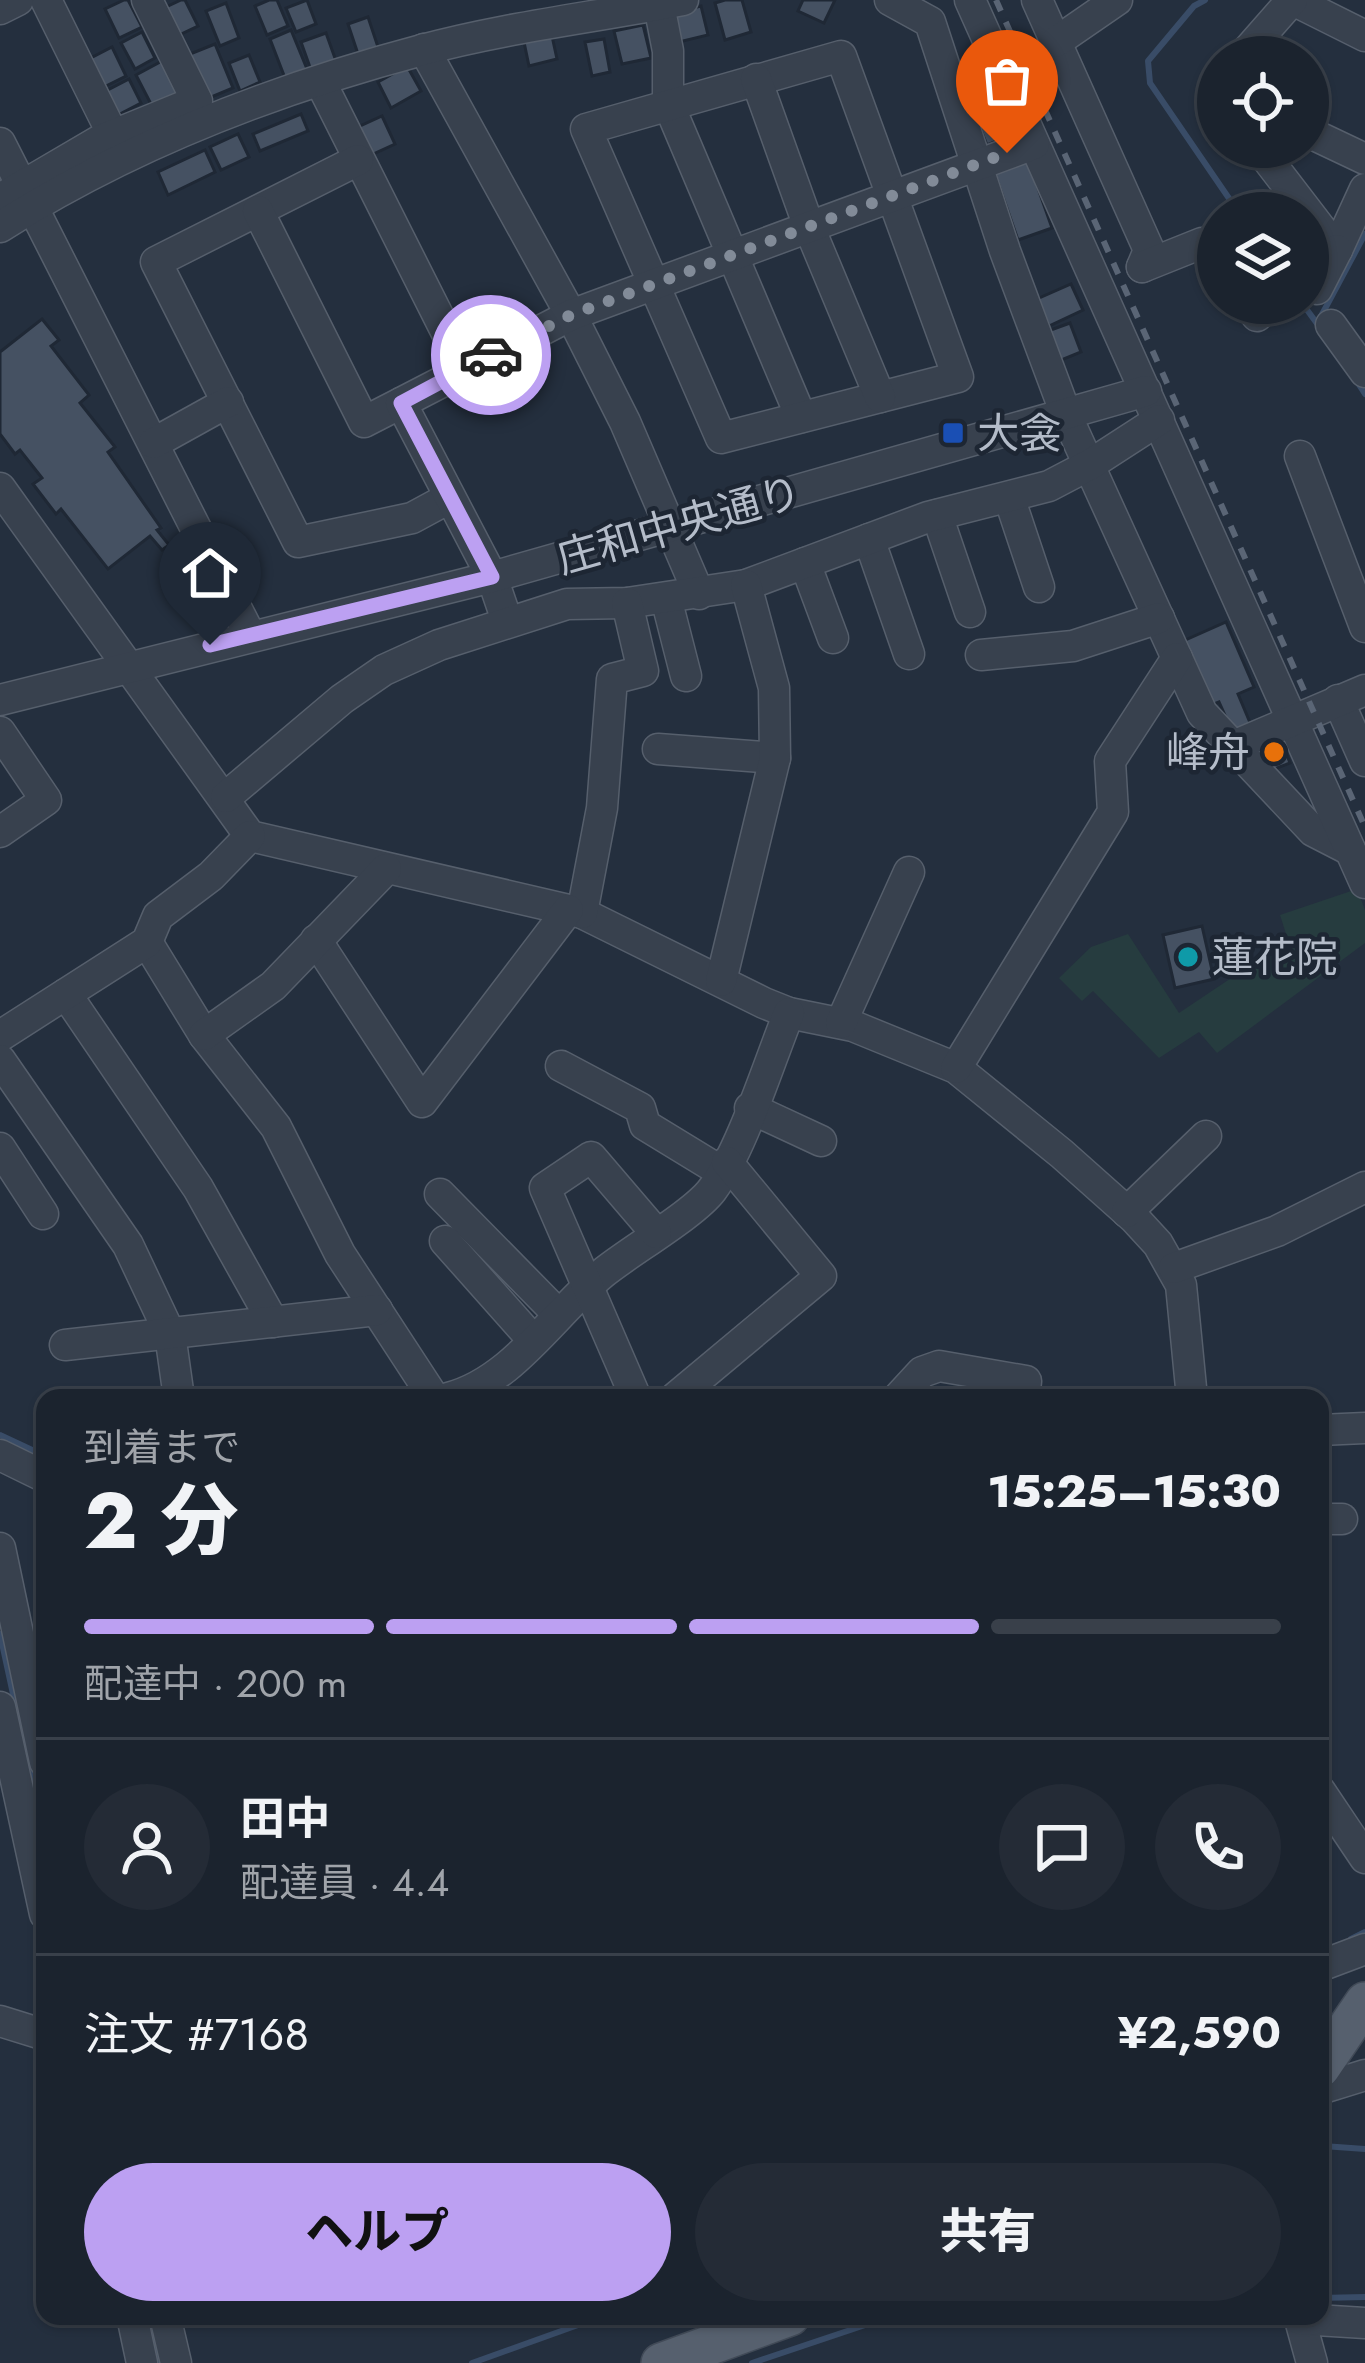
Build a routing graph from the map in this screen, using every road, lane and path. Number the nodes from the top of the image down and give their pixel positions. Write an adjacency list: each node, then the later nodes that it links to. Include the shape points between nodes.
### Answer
1 (18, 0): 10 (street)
2 (46, 0): 18 (street)
3 (147, 0): 18 (street, via 197,101)
4 (890, 0): 24 (street, via 930,22 942,40)
5 (966, 0): 21 (street)
6 (1037, 0): 13 (street)
7 (1117, 0): 13 (street)
8 (1292, 0): 11 (street); 12 (street)
9 (671, 2): 14 (street); 17 (street)
10 (0, 9)
11 (1260, 36)
12 (1365, 36)
13 (1056, 43): 32 (street, via 1149,250 1142,267)
14 (424, 49): 16 (street); 37 (street)
15 (756, 79): 17 (street); 27 (street, via 841,56); 31 (street)
16 (320, 81): 23 (street); 28 (street)
17 (668, 103): 34 (street); 36 (street, via 586,129)
18 (113, 135): 28 (street)
19 (1329, 142): 22 (street)
20 (0, 143): 28 (street)
21 (1034, 144): 24 (street); 44 (street)
22 (1365, 159)
23 (358, 160): 29 (street); 40 (street)
24 (979, 163): 27 (street); 45 (street)
25 (1274, 168): 33 (street)
26 (1365, 189): 33 (street)
27 (891, 196): 31 (street); 41 (street, via 958,377)
28 (18, 197): 30 (street); 47 (street)
29 (258, 211): 42 (street, via 156,262); 43 (street, via 364,422)
30 (0, 227)
31 (809, 227): 34 (street); 41 (street)
32 (1197, 245)
33 (1337, 250): 35 (street)
34 (734, 256): 36 (street); 46 (street)
35 (1329, 266)
36 (656, 286): 37 (street); 46 (street, via 721,438)
37 (571, 315): 40 (street); 54 (street)
38 (1331, 325): 39 (street)
39 (1364, 368)
40 (465, 369): 43 (street)
41 (880, 397): 46 (street)
42 (228, 402): 47 (street); 52 (street, via 298,542 412,518)
43 (401, 403): 52 (street)
44 (1152, 405): 45 (street, 庄和中央通り); 49 (street); 76 (street)
45 (1066, 416): 49 (street); 54 (street, 庄和中央通り)
46 (801, 417)
47 (154, 443): 67 (street)
48 (1300, 455): 66 (street)
49 (1090, 464): 51 (street); 64 (street)
50 (0, 488): 72 (street)
51 (1009, 497): 53 (street); 59 (street)
52 (449, 499): 57 (street)
53 (937, 515): 55 (street); 63 (street)
54 (669, 528): 57 (street, 庄和中央通り); 60 (street)
55 (868, 539): 56 (street); 69 (street)
56 (806, 563): 58 (street); 68 (street)
57 (492, 577): 65 (street); 67 (street, 庄和中央通り)
58 (746, 585): 60 (street); 80 (street, via 774,688)
59 (1040, 587)
60 (699, 594): 61 (street)
61 (666, 598): 62 (street); 73 (street)
62 (627, 603): 65 (street, via 567,604); 89 (street, via 644,671 612,679 602,808)
63 (970, 612)
64 (1159, 618): 70 (street, via 1073,646); 71 (street)
65 (507, 621): 82 (street, via 384,670)
66 (1365, 627)
67 (250, 635): 72 (street, 庄和中央通り)
68 (833, 638)
69 (909, 654)
70 (981, 656)
71 (1177, 658): 77 (street, via 1202,712); 100 (street, via 1110,761 1112,812)
72 (130, 665): 75 (street, 庄和中央通り); 82 (street)
73 (686, 676)
74 (1352, 695): 76 (street); 81 (street)
75 (0, 700)
76 (1291, 718): 77 (street); 85 (street)
77 (1231, 746): 85 (street, via 1313,831)
78 (658, 749): 80 (street)
79 (6, 751): 83 (street, via 46,800)
80 (775, 758): 92 (street)
81 (1365, 761)
82 (226, 797): 84 (street)
83 (0, 832)
84 (250, 836): 86 (street); 91 (street, via 158,916)
85 (1350, 850): 88 (street)
86 (386, 868): 89 (street); 90 (street)
87 (909, 872): 95 (street)
88 (1365, 883)
89 (575, 911): 90 (street, via 422,1102); 92 (street)
90 (316, 940): 96 (street, via 273,986)
91 (147, 942): 93 (street); 96 (street)
92 (721, 981): 94 (street)
93 (67, 994): 97 (street); 116 (street, via 198,1188)
94 (789, 1013): 95 (street); 101 (street)
95 (841, 1024): 100 (street)
96 (204, 1035): 114 (street, via 276,1127)
97 (0, 1036)
98 (0, 1060): 117 (street, via 128,1245)
99 (561, 1066): 105 (street, via 640,1108 645,1125)
100 (956, 1068): 108 (street)
101 (750, 1108): 103 (street); 105 (street)
102 (1206, 1136): 108 (street)
103 (821, 1141)
104 (0, 1148): 109 (street)
105 (725, 1167): 110 (street, via 710,1193); 125 (street, via 821,1276)
106 (1365, 1187): 112 (street, via 1277,1231)
107 (440, 1194): 115 (street)
108 (1127, 1212): 112 (street)
109 (43, 1214)
110 (656, 1233): 113 (street); 113 (street, via 591,1157 545,1187)
111 (446, 1241): 118 (street)
112 (1174, 1268): 128 (street)
113 (589, 1286): 115 (street); 124 (street)
114 (376, 1310): 116 (street); 122 (street)
115 (559, 1315): 118 (street)
116 (272, 1322): 117 (street)
117 (170, 1334): 119 (street); 121 (street)
118 (532, 1340): 123 (street, via 501,1371)
119 (64, 1345)
120 (939, 1382): 126 (street, via 922,1372); 127 (street, via 1026,1381)
121 (178, 1389)
122 (438, 1389)
123 (460, 1389)
124 (632, 1389)
125 (686, 1389)
126 (906, 1389)
127 (1025, 1389)
128 (1191, 1389)
129 (1364, 1422): 130 (street)
130 (1329, 1428)
131 (0, 1455): 132 (street)
132 (36, 1473)
133 (0, 1548): 135 (street)
134 (0, 1707): 138 (street)
135 (36, 1719)
136 (1329, 1804): 137 (street)
137 (1365, 1858)
138 (36, 1873)
139 (1365, 1949): 140 (street)
140 (1329, 1963)
141 (1365, 2002): 144 (main road)
142 (0, 2021): 143 (street)
143 (36, 2032)
144 (1329, 2055)
145 (1365, 2075): 146 (street)
146 (1329, 2086)
147 (1329, 2320): 148 (street)
148 (1365, 2323)
149 (134, 2325): 153 (street)
150 (167, 2325): 154 (street)
151 (765, 2325): 155 (main road)
152 (1301, 2325): 156 (street)
153 (142, 2363)
154 (176, 2363)
155 (661, 2363)
156 (1312, 2363)

